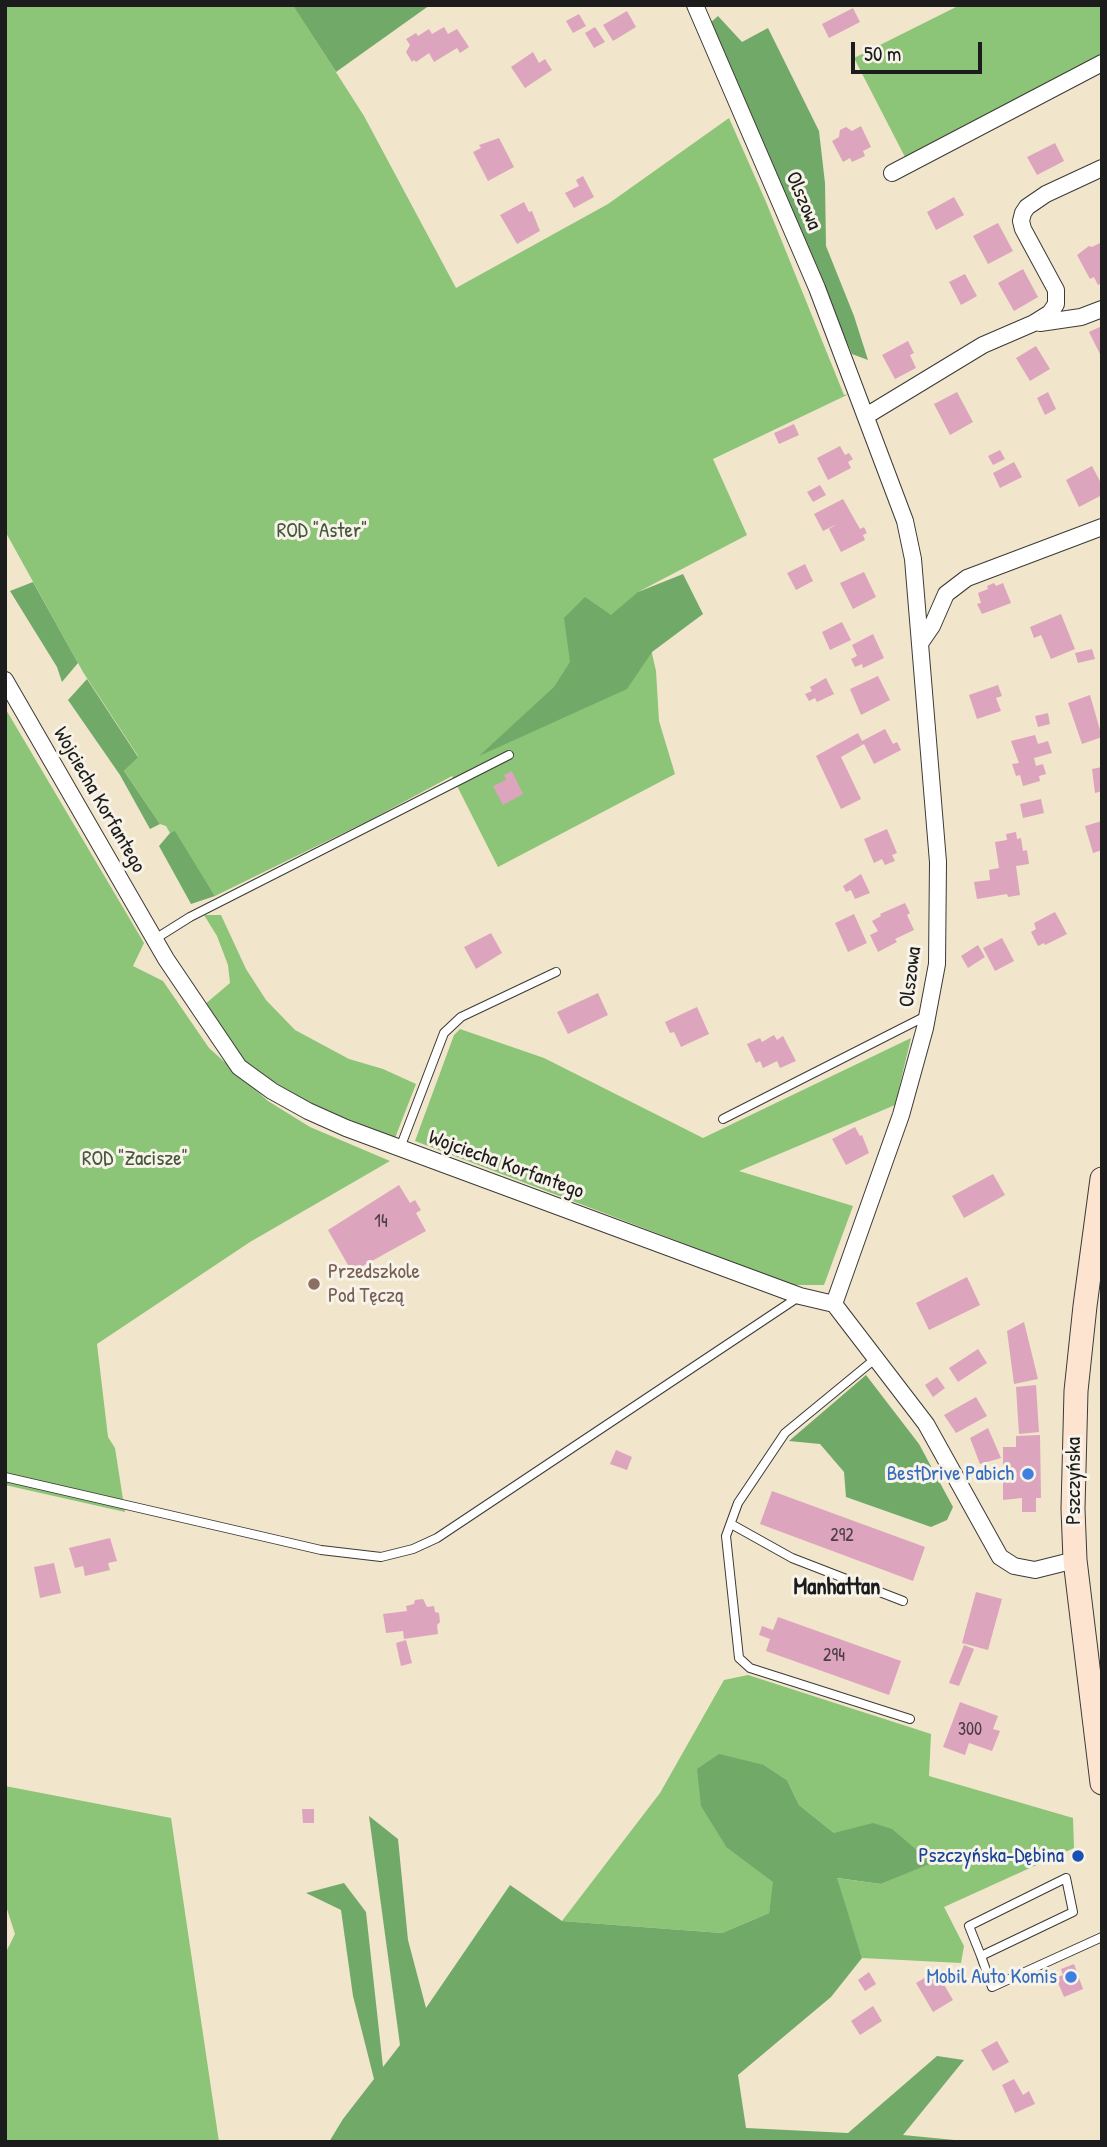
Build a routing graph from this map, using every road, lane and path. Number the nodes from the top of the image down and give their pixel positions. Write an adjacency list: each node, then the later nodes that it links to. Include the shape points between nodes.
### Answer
1 (695, 5): 7 (street, Olszowa, via 783,206)
2 (1102, 63): 4 (street)
3 (1102, 168): 6 (street, via 1046,194 1023,214 1023,229 1058,297 1051,313)
4 (892, 173)
5 (1102, 309): 6 (street, via 1082,317)
6 (1034, 323): 7 (street, via 983,345)
7 (866, 416): 9 (street, Olszowa, via 905,520)
8 (1102, 527): 9 (street, via 967,578 946,594)
9 (921, 642): 14 (street, Olszowa, via 938,862 937,964)
10 (5, 680): 12 (street, Wojciecha Korfantego)
11 (509, 755): 12 (lane)
12 (155, 939): 16 (street, Wojciecha Korfantego, via 239,1067 308,1111)
13 (556, 972): 16 (lane, via 461,1017 444,1033)
14 (928, 1015): 15 (lane); 19 (street, Olszowa, via 901,1115)
15 (723, 1119)
16 (400, 1148): 18 (street, Wojciecha Korfantego)
17 (1102, 1179): 23 (main road, Pszczyńska, via 1076,1391)
18 (800, 1296): 19 (street, Wojciecha Korfantego); 21 (lane, via 437,1538 381,1558 321,1550)
19 (834, 1304): 20 (street)
20 (875, 1359): 22 (lane, via 785,1433 738,1503); 23 (street, via 926,1424 1000,1557 1014,1566 1035,1570)
21 (5, 1477)
22 (731, 1524): 24 (lane, via 792,1558); 25 (lane, via 726,1536 739,1658 750,1668)
23 (1075, 1560): 26 (main road, Pszczyńska)
24 (904, 1601)
25 (910, 1719)
26 (1102, 1783)
27 (1102, 1937): 28 (lane, via 992,1987)
28 (981, 1956): 28 (lane, via 1073,1912 1066,1878 969,1926)

